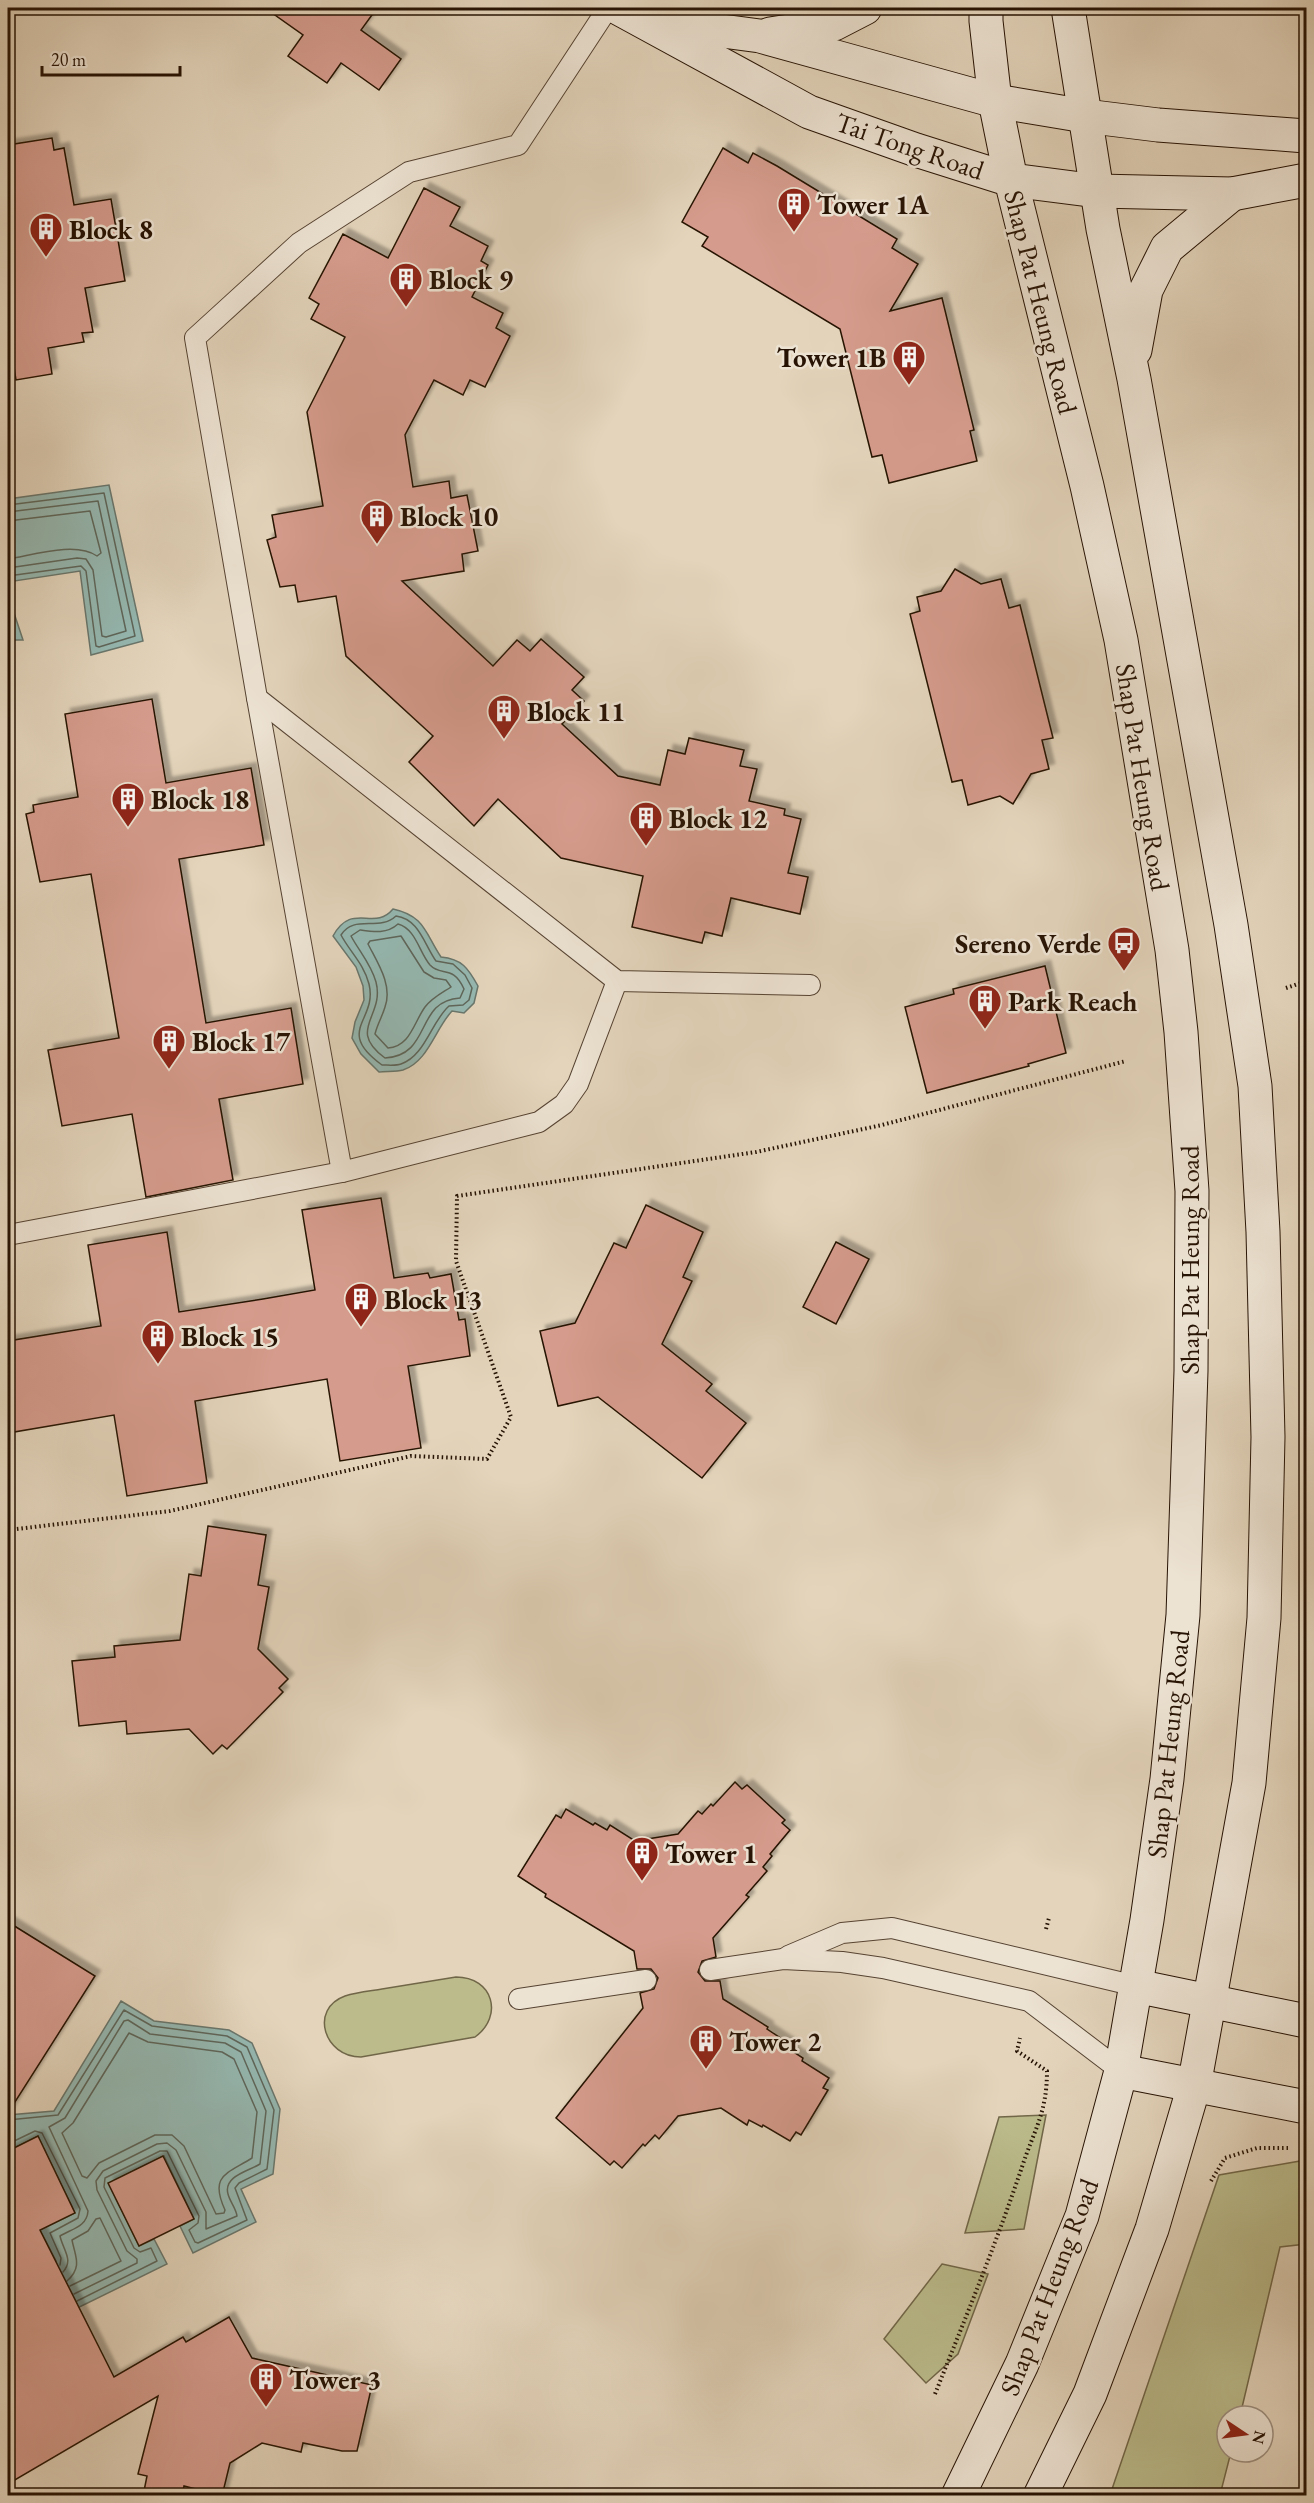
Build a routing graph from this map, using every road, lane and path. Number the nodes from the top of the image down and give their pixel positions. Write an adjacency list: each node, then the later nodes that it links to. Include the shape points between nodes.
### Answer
1 (554, 8): 7 (path)
2 (608, 8): 17 (lane, via 518,146 409,172 299,243 195,338)
3 (865, 8): 8 (main road, via 834,24)
4 (986, 8): 9 (main road, Shap Pat Heung Road)
5 (1068, 8): 10 (main road)
6 (630, 14): 8 (main road, Tai Tong Road); 12 (main road, Tai Tong Road, via 809,112)
7 (567, 17)
8 (760, 36): 9 (main road, Tai Tong Road)
9 (995, 101): 10 (main road, Tai Tong Road); 12 (main road, Shap Pat Heung Road)
10 (1085, 116): 11 (main road, Tai Tong Road); 14 (main road)
11 (1306, 136)
12 (1011, 180): 14 (main road, Tai Tong Road); 29 (main road, Shap Pat Heung Road, via 1121,640 1172,950 1188,1126 1192,1191 1191,1359 1183,1615 1167,1779)
13 (1306, 180): 15 (main road, Tai Tong Road)
14 (1096, 191): 15 (main road, Tai Tong Road); 16 (main road)
15 (1232, 194): 16 (main road, via 1167,248 1146,290 1135,339)
16 (1134, 379): 31 (main road, via 1231,925 1255,1086 1263,1232 1268,1415 1264,1618 1249,1783)
17 (257, 698): 18 (lane); 23 (lane)
18 (617, 981): 20 (lane); 23 (lane, via 578,1084 564,1104 539,1122)
19 (1306, 981): 21 (path)
20 (810, 985)
21 (1286, 988)
22 (1126, 1061): 25 (path, via 882,1125 756,1152 457,1196 456,1261 511,1417 487,1459 411,1456 170,1511)
23 (342, 1172): 24 (lane)
24 (8, 1235)
25 (8, 1530)
26 (783, 1959): 27 (lane); 29 (lane, via 842,1933 892,1928); 34 (lane, via 883,1968 1029,2001)
27 (710, 1970)
28 (646, 1980): 30 (lane)
29 (1136, 1986): 31 (main road); 34 (main road, Shap Pat Heung Road)
30 (519, 1999)
31 (1211, 2001): 32 (main road); 35 (main road)
32 (1306, 2021)
33 (1017, 2051): 39 (path, via 1047,2071 1041,2121)
34 (1121, 2071): 35 (main road); 40 (main road, Shap Pat Heung Road, via 1082,2216 1022,2364)
35 (1194, 2086): 36 (main road); 41 (main road, via 1152,2229 1090,2394)
36 (1306, 2107)
37 (1297, 2148): 38 (path, via 1257,2148 1225,2158)
38 (1208, 2192)
39 (935, 2394)
40 (958, 2496)
41 (1040, 2496)

